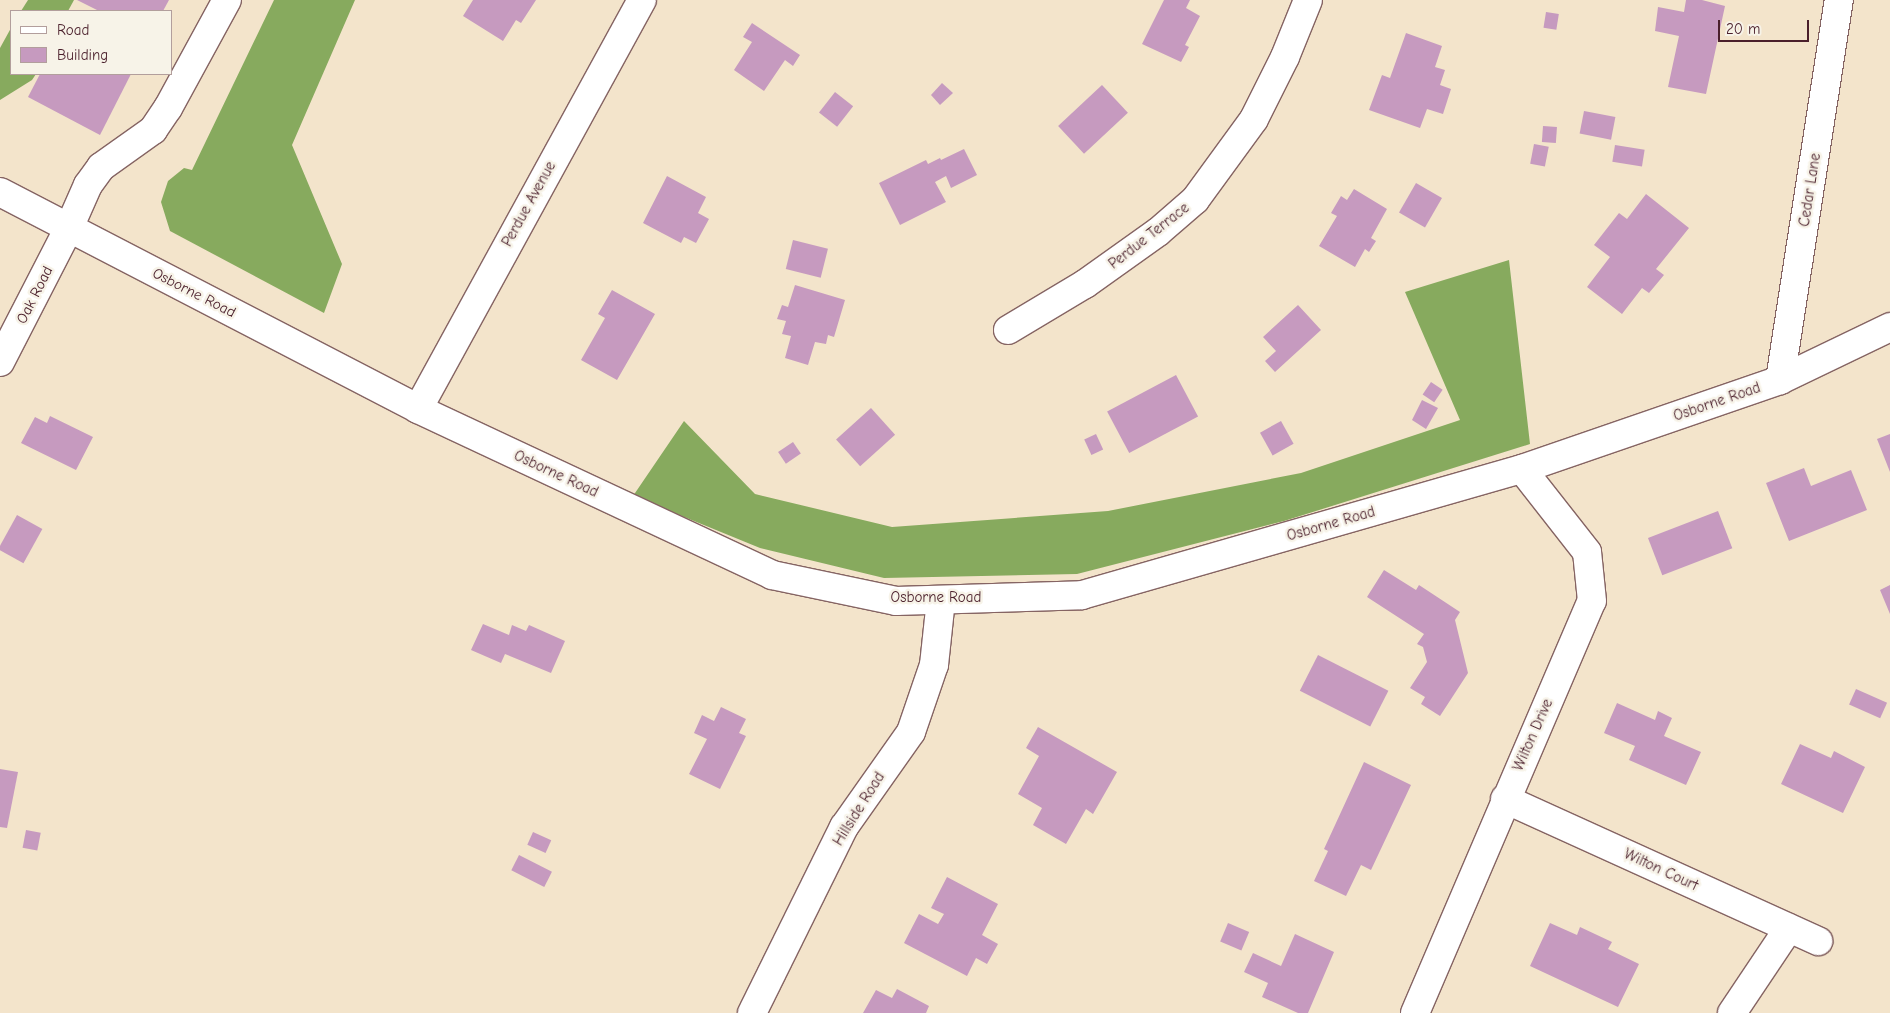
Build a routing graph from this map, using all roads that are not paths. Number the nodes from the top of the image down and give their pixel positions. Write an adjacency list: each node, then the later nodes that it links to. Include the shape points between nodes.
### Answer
1 (227, 0): 6 (street, Oak Road, via 153,130 101,167 88,186)
2 (642, 0): 11 (street, Perdue Avenue)
3 (1308, 0): 8 (street, Perdue Terrace, via 1285,57 1254,119 1195,200 1158,232 1085,284)
4 (1840, 0): 10 (street, Cedar Lane)
5 (0, 192): 6 (street, Osborne Road)
6 (70, 228): 9 (street, Oak Road); 11 (street, Osborne Road)
7 (1890, 327): 10 (street, Osborne Road)
8 (1008, 330)
9 (0, 362)
10 (1780, 380): 12 (street, Osborne Road)
11 (418, 409): 13 (street, Osborne Road, via 772,575 896,601)
12 (1522, 469): 13 (street, Osborne Road, via 1082,595); 14 (street, Wilton Drive, via 1587,552 1592,601)
13 (941, 600): 17 (street, Hillside Road, via 934,665 911,732 844,827)
14 (1505, 799): 15 (street, Wilton Court); 18 (street, Wilton Drive)
15 (1789, 928): 16 (street, Wilton Court); 19 (street)
16 (1818, 942)
17 (752, 1013)
18 (1415, 1013)
19 (1732, 1013)

